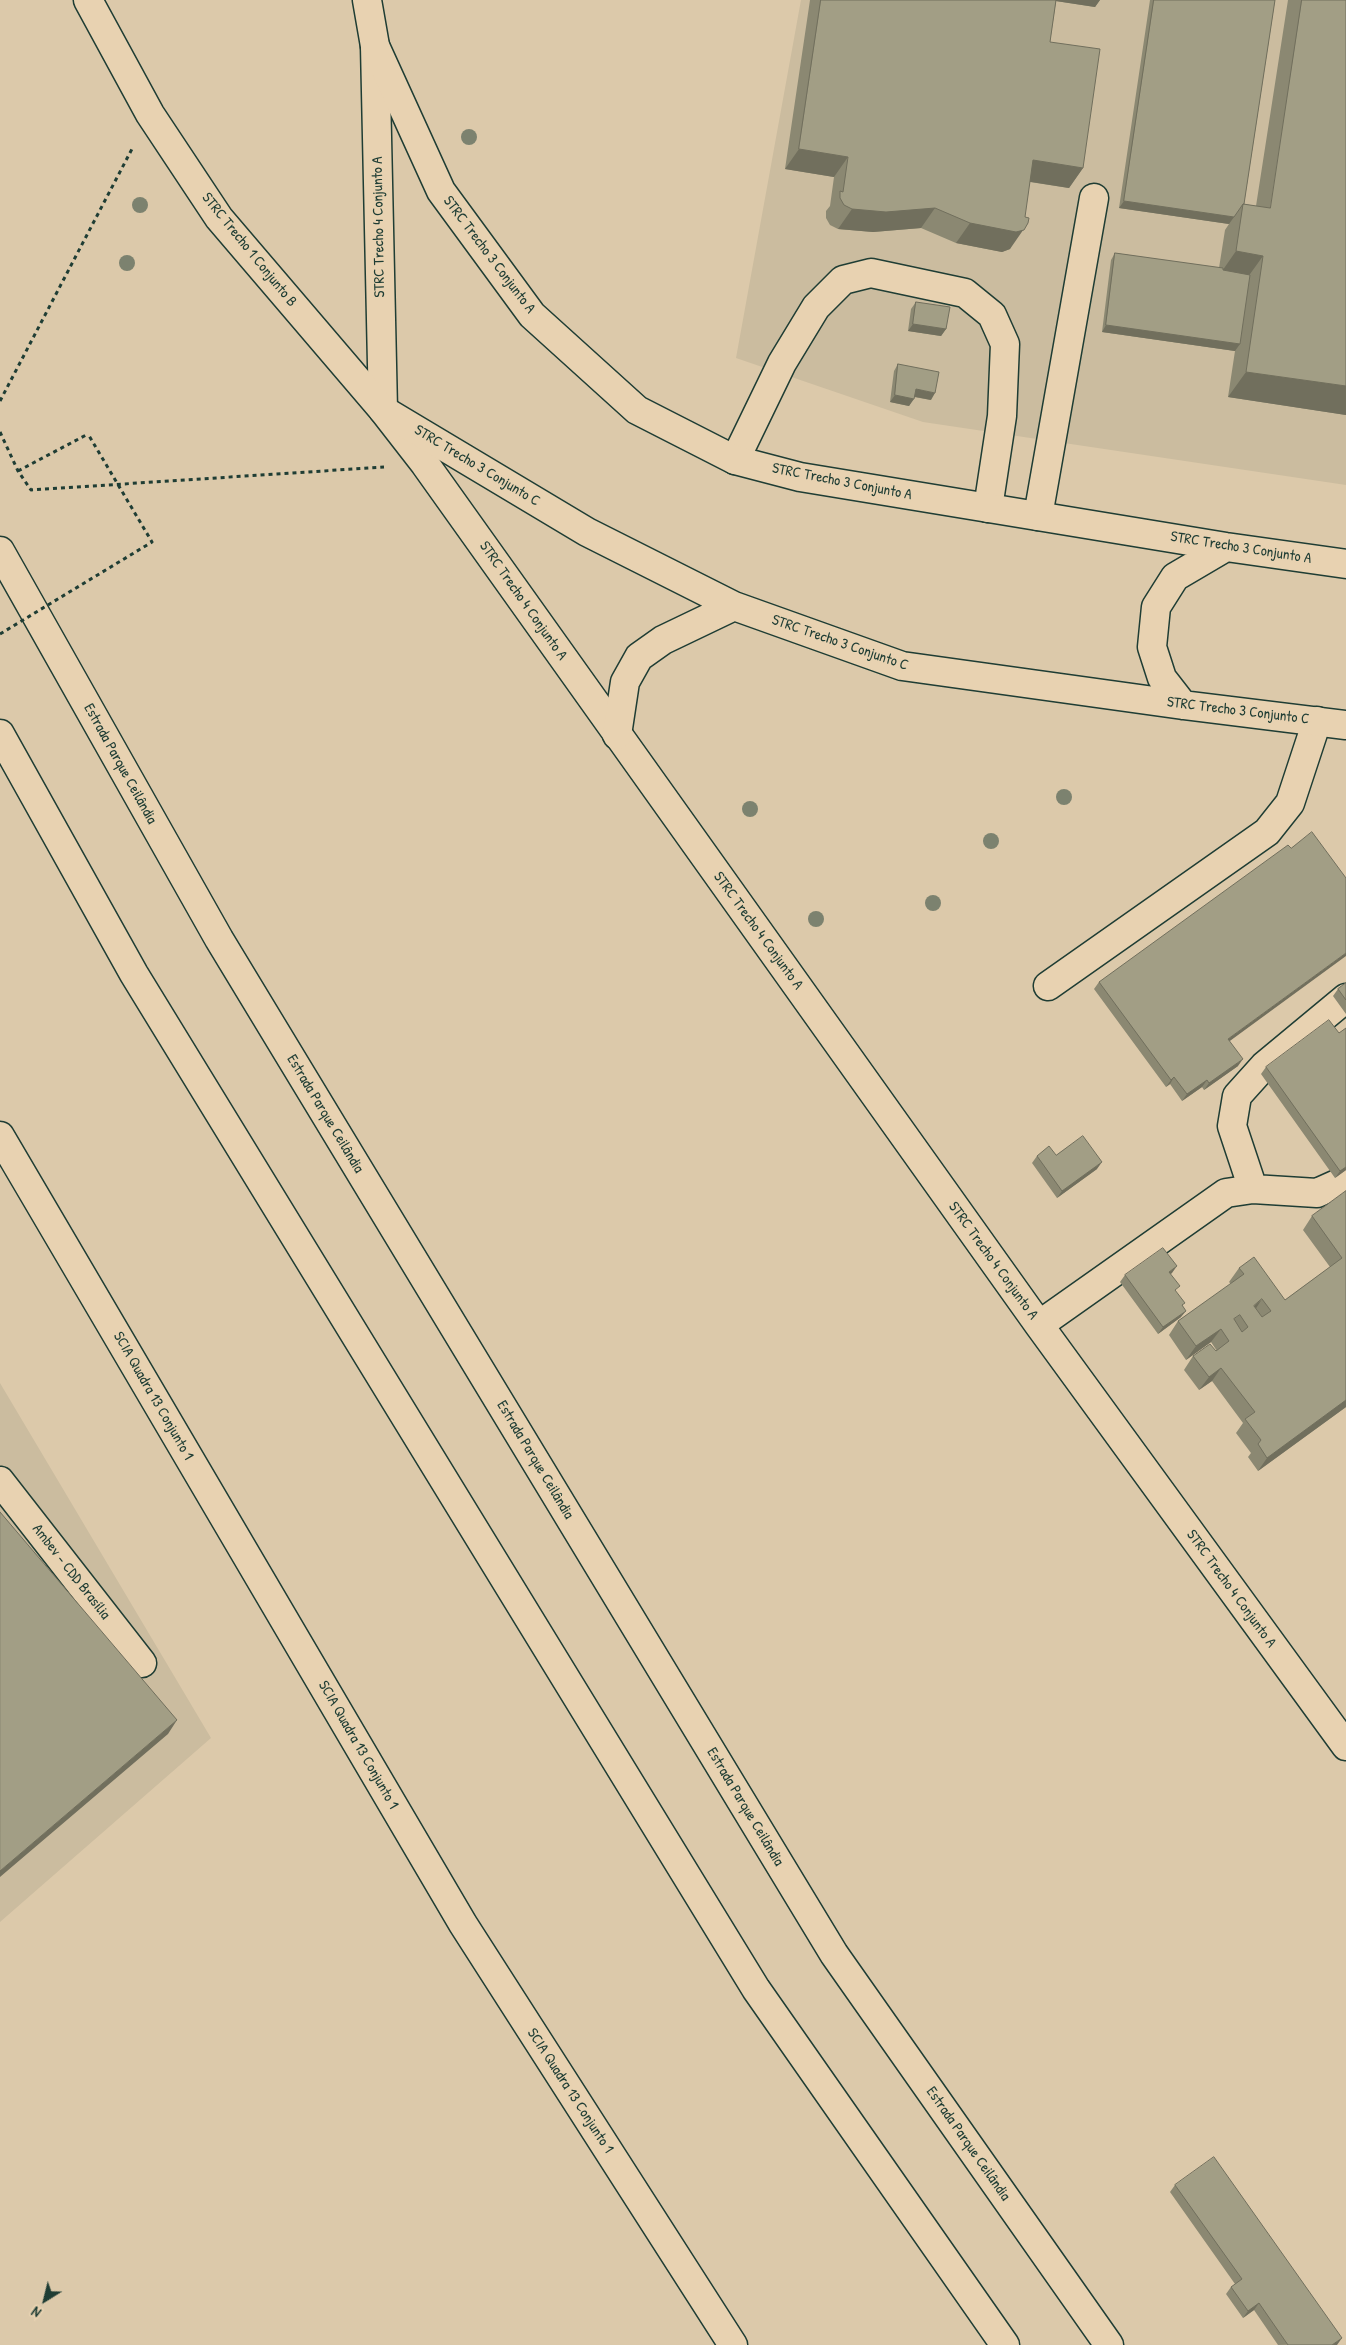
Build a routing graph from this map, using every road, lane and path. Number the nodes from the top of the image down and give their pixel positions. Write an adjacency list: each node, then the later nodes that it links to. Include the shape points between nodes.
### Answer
1 (88, 0): 4 (main road, STRC Trecho 1 Conjunto B)
2 (367, 0): 3 (main road, STRC Trecho 3 Conjunto A)
3 (375, 46): 7 (main road, STRC Trecho 4 Conjunto A); 9 (main road, STRC Trecho 3 Conjunto A, via 441,191 532,315 637,410)
4 (150, 114): 6 (path); 7 (main road, STRC Trecho 1 Conjunto B, via 219,218)
5 (1094, 198): 13 (main road)
6 (0, 401)
7 (383, 410): 10 (main road, STRC Trecho 4 Conjunto A); 17 (main road, STRC Trecho 3 Conjunto C, via 587,532)
8 (0, 432): 11 (path)
9 (735, 460): 12 (main road, STRC Trecho 3 Conjunto A, via 800,477); 12 (main road, via 782,363 816,307 843,280 871,273 965,293 992,315 1005,344 1002,416)
10 (425, 464): 11 (path, via 31,490); 23 (main road, STRC Trecho 4 Conjunto A)
11 (18, 471): 18 (path, bridge, via 88,434 152,542)
12 (988, 508): 13 (main road, STRC Trecho 3 Conjunto A)
13 (1038, 516): 14 (main road, STRC Trecho 3 Conjunto A)
14 (1226, 547): 16 (main road, STRC Trecho 3 Conjunto A); 19 (main road, via 1175,577 1156,608 1152,647 1162,678)
15 (0, 551): 36 (main road, Estrada Parque Ceilândia, via 219,939 834,1954)
16 (1346, 564)
17 (734, 606): 19 (main road, STRC Trecho 3 Conjunto C, via 902,666); 23 (main road, via 663,640 638,657 625,682)
18 (0, 634)
19 (1183, 705): 20 (main road, STRC Trecho 3 Conjunto C)
20 (1317, 721): 21 (main road, STRC Trecho 3 Conjunto C); 24 (main road, via 1290,803 1267,832)
21 (1346, 725)
22 (0, 734): 33 (main road, via 134,974 756,1989)
23 (618, 735): 29 (main road, STRC Trecho 4 Conjunto A)
24 (1048, 986)
25 (1346, 998): 28 (main road, via 1264,1066 1237,1096 1232,1126)
26 (0, 1136): 34 (main road, SCIA Quadra 13 Conjunto 1, via 463,1924)
27 (1346, 1180): 28 (main road, via 1317,1193)
28 (1253, 1189): 29 (main road, via 1226,1193)
29 (1039, 1325): 32 (main road, STRC Trecho 4 Conjunto A)
30 (0, 1480): 31 (main road, Ambev - CDD Brasília)
31 (142, 1662)
32 (1346, 1746)
33 (992, 2334): 35 (main road)
34 (733, 2345)
35 (1005, 2345)
36 (1109, 2345)

